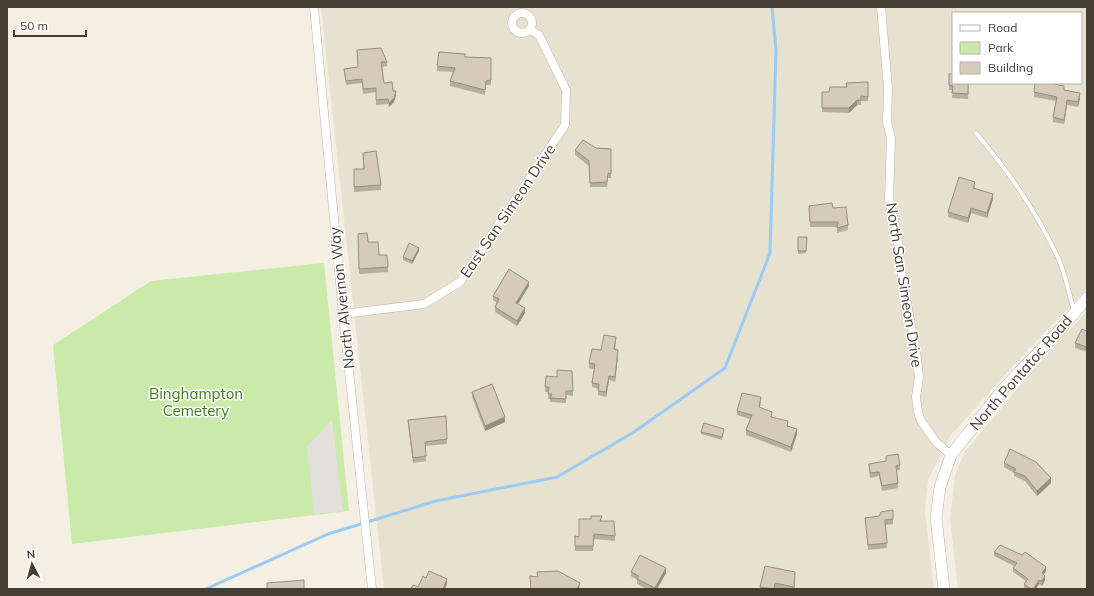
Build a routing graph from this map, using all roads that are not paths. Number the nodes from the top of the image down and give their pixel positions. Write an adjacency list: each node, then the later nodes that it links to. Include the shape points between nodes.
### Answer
1 (314, 7): 7 (street, North Alvernon Way)
2 (880, 7): 8 (street, North San Simeon Drive, via 888,88 887,122 892,146 889,198 918,360 918,412 921,421 936,442)
3 (530, 30): 7 (street, East San Simeon Drive, via 539,35 566,90 565,125 460,282 424,304)
4 (976, 133): 6 (lane, via 1001,162 1031,205 1060,262)
5 (1087, 298): 6 (street, North Pontatoc Road)
6 (1074, 313): 8 (street, North Pontatoc Road, via 1004,388)
7 (343, 314): 9 (street, North Alvernon Way)
8 (951, 455): 10 (street, North Pontatoc Road, via 940,487 936,517)
9 (372, 589)
10 (944, 589)

